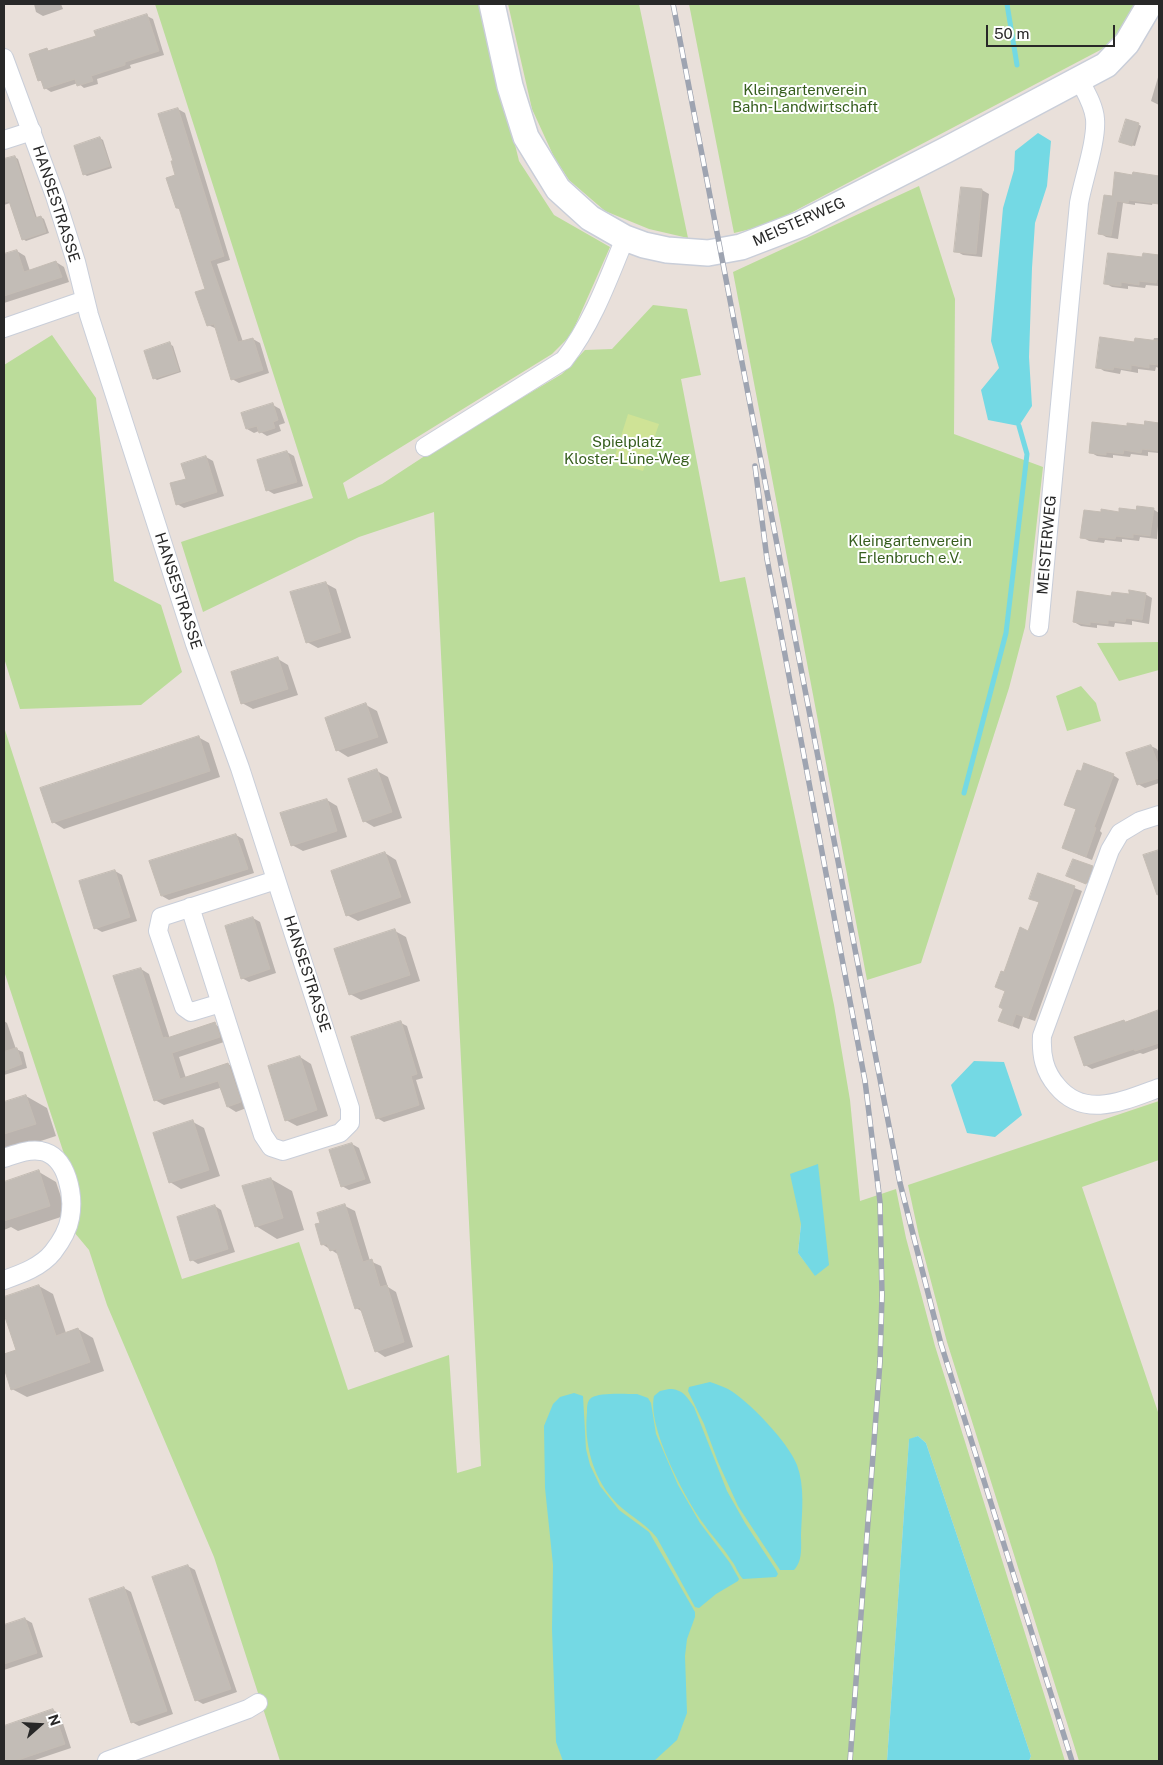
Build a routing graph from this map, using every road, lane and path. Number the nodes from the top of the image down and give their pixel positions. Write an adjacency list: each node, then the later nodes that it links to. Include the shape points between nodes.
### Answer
1 (492, 4): 7 (street, MEISTERWEG, via 510,86 526,137 558,189 590,218)
2 (1150, 4): 4 (street, MEISTERWEG, via 1127,43 1106,65)
3 (4, 58): 5 (street, HANSESTRASSE)
4 (1079, 79): 7 (street, MEISTERWEG, via 801,224 758,242 697,253 667,250); 11 (street, MEISTERWEG, via 1092,106 1094,134 1079,203)
5 (32, 131): 6 (street); 8 (street, HANSESTRASSE, via 76,262)
6 (4, 140)
7 (625, 238): 10 (street, via 598,302 578,342 564,360)
8 (85, 300): 9 (street); 13 (street, HANSESTRASSE, via 195,644)
9 (4, 328)
10 (425, 447)
11 (1039, 627)
12 (1159, 815): 16 (street, via 1140,821 1120,833 1110,850 1042,1036 1044,1065 1052,1080 1066,1096 1083,1104 1112,1104)
13 (276, 880): 14 (street); 15 (street, HANSESTRASSE, via 350,1108 350,1123 340,1133 283,1150 271,1147 264,1135)
14 (190, 907): 15 (street); 15 (street, via 161,917 158,930 184,1007 190,1012)
15 (221, 1002)
16 (1159, 1088)
17 (4, 1158): 18 (street, via 42,1151 58,1161 67,1178 72,1200 70,1220 52,1253 35,1268)
18 (4, 1280)
19 (258, 1703): 20 (street, via 248,1710)
20 (116, 1760)

